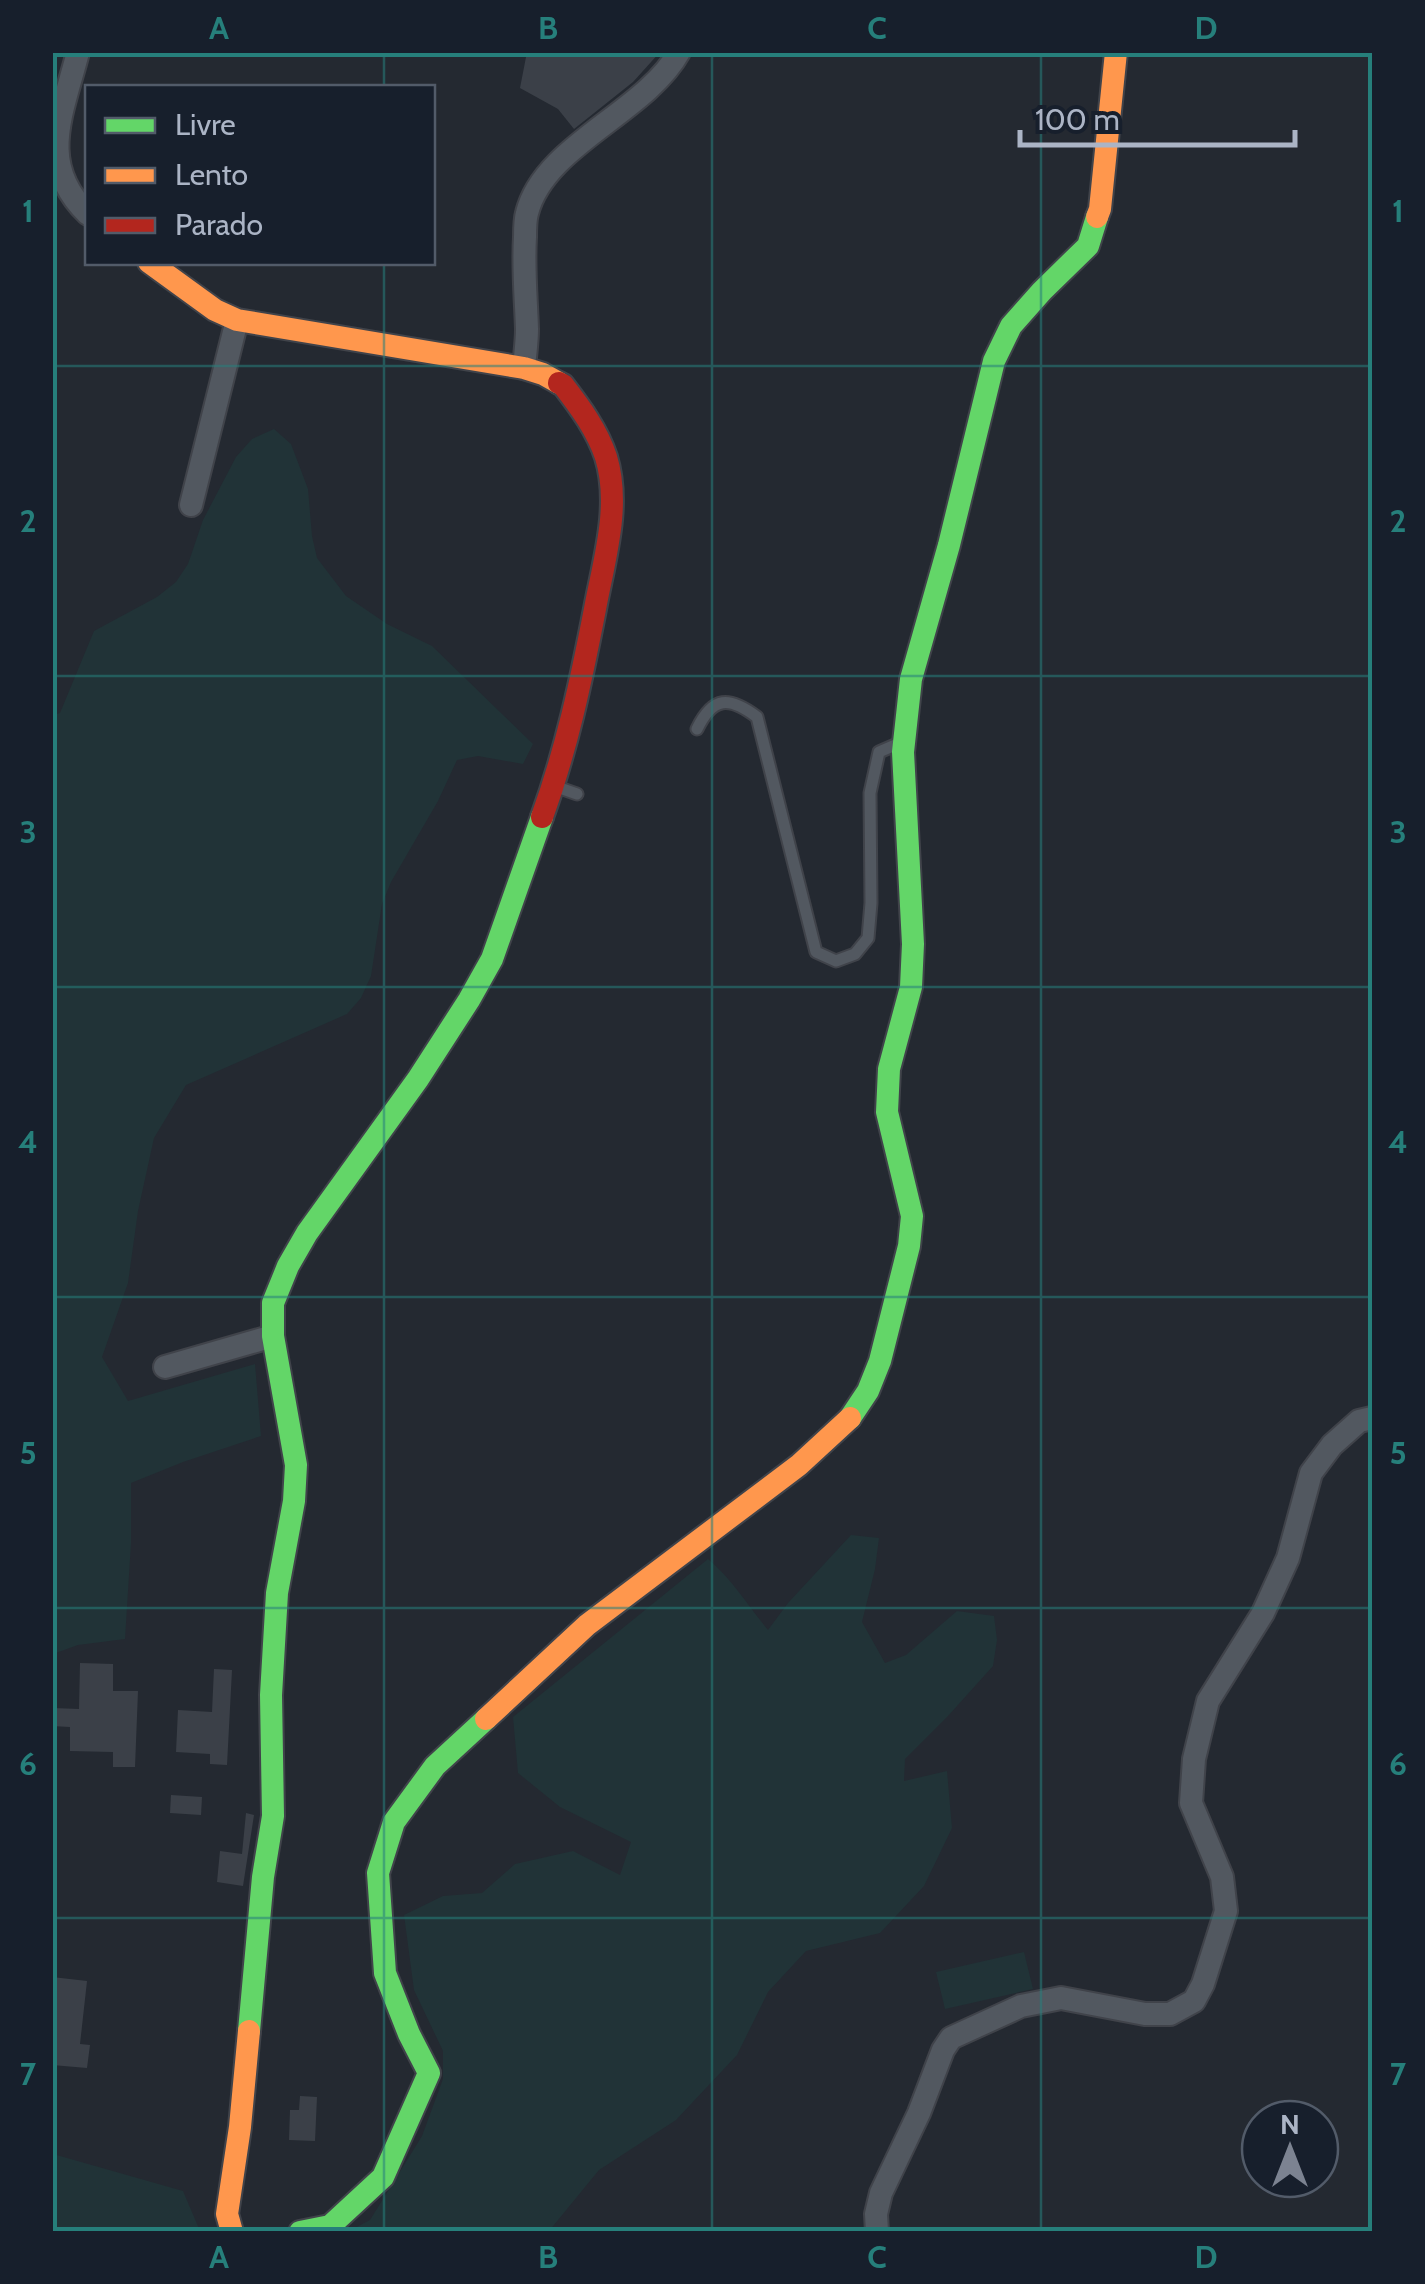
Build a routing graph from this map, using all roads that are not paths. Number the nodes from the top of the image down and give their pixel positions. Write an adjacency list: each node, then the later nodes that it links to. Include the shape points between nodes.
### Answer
1 (78, 52): 4 (street, via 56,144 60,174)
2 (679, 52): 7 (street, via 636,100 567,154 526,213)
3 (1116, 52): 10 (street, via 1100,209 1088,246 1011,326 994,361 911,679)
4 (85, 211)
5 (153, 265): 6 (street)
6 (237, 320): 7 (street); 8 (street)
7 (524, 368): 11 (street, via 563,386 588,418 606,458 613,501 574,712)
8 (191, 505)
9 (697, 729): 10 (lane, via 716,703 744,707 757,717 816,952 836,961 855,954 868,938 870,793 879,752)
10 (904, 742): 17 (street, via 913,944 887,1112 912,1216 868,1391 853,1416 799,1466 587,1625 435,1766 394,1822 378,1873 385,1973 429,2073 383,2178 330,2226)
11 (553, 786): 12 (lane); 13 (street, via 492,959 418,1079 307,1233 273,1303)
12 (577, 794)
13 (273, 1336): 14 (street); 16 (street, via 296,1466 276,1593 273,1816 226,2214)
14 (165, 1367)
15 (1372, 1418): 18 (street, via 1332,1445 1311,1473 1280,1577 1208,1701 1191,1804 1222,1877 1226,1911 1194,2001 1170,2014 1145,2014 1062,1998 1021,2006 950,2038 881,2193)
16 (232, 2232)
17 (300, 2232)
18 (878, 2232)

